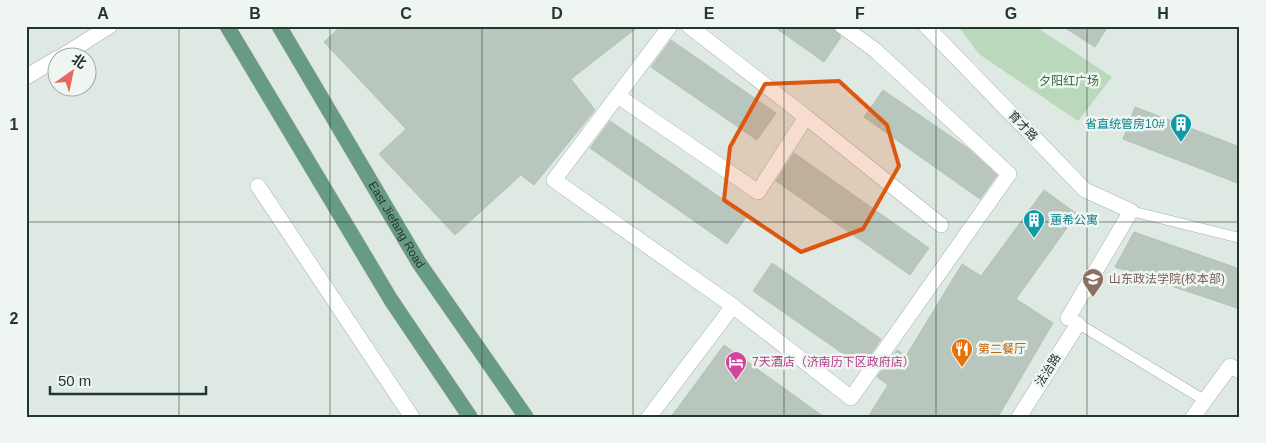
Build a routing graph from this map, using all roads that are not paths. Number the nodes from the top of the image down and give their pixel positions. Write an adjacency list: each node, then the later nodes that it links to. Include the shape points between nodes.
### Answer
1 (110, 26): 8 (street)
2 (227, 26): 22 (main road, via 391,300)
3 (279, 26): 23 (main road, East Jiefang Road, via 419,263)
4 (670, 26): 11 (street)
5 (689, 26): 12 (street)
6 (842, 26): 17 (street, via 875,50 1009,174 851,398)
7 (926, 26): 14 (street, 育才路, via 1085,190)
8 (74, 48)
9 (48, 64): 10 (street)
10 (26, 77)
11 (618, 96): 12 (street, via 758,192); 17 (street, via 554,180)
12 (806, 117): 15 (street)
13 (258, 186): 21 (street)
14 (1131, 211): 16 (lane, 育才路); 18 (street)
15 (941, 225)
16 (1240, 238)
17 (733, 306): 24 (street)
18 (1073, 321): 20 (lane); 25 (street, 法治路)
19 (1240, 371): 20 (street, via 1230,366)
20 (1204, 400): 26 (street)
21 (412, 417)
22 (470, 417)
23 (526, 417)
24 (649, 417)
25 (1019, 417)
26 (1193, 417)

